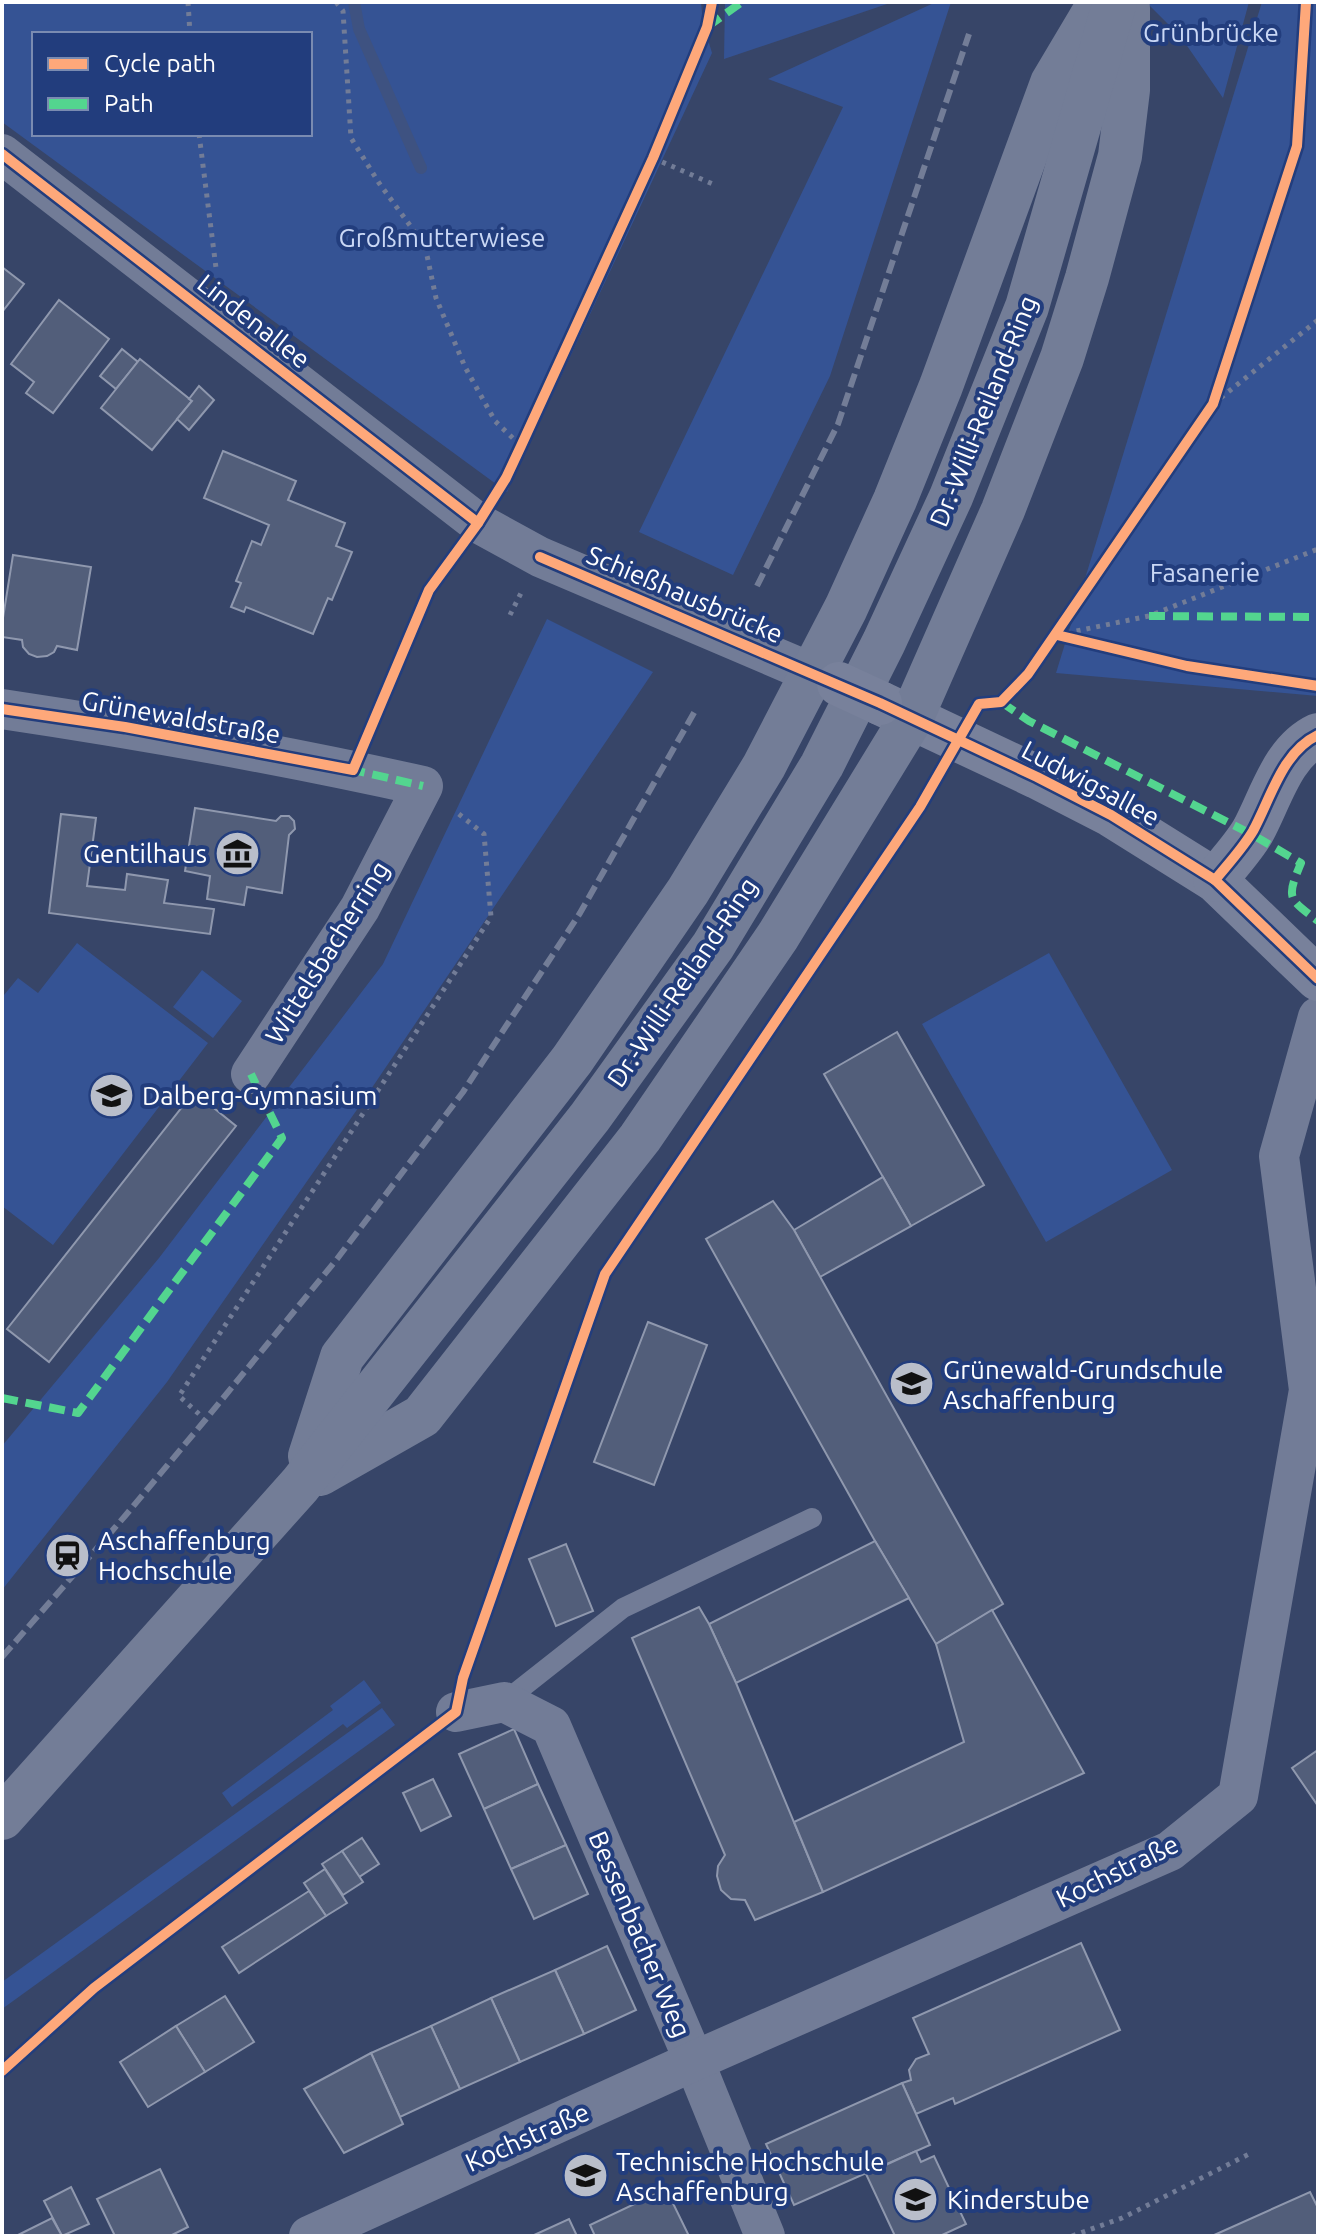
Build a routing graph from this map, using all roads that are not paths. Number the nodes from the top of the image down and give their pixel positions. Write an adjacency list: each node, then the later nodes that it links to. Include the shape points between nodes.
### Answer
1 (1101, 2): 6 (highway, via 1052,83 941,386 846,608)
2 (1115, 2): 16 (highway, Dr.-Willi-Reiland-Ring, via 1027,307 951,497 822,765 713,946 590,1117)
3 (1128, 2): 8 (highway, via 1128,90 1120,156 1062,358 1003,510)
4 (2, 154): 5 (street, Lindenallee, via 478,523)
5 (540, 557): 6 (street, Schießhausbrücke)
6 (826, 679): 8 (street, Ludwigsallee, bridge); 16 (highway, via 572,1060 342,1357)
7 (2, 709): 10 (street, Grünewaldstraße, via 125,727)
8 (896, 710): 11 (street, Ludwigsallee, via 1111,815); 16 (highway, via 778,936 640,1138 422,1416)
9 (1318, 735): 11 (street, via 1293,755 1251,834)
10 (423, 786): 14 (street, Wittelsbacherring, via 360,908)
11 (1215, 880): 12 (street, Ludwigsallee)
12 (1318, 979)
13 (1318, 1017): 15 (street, Kochstraße, via 1279,1156)
14 (251, 1074)
15 (1314, 1396): 21 (street, Kochstraße, via 1238,1796 1170,1851)
16 (300, 1485): 20 (highway, Dr.-Willi-Reiland-Ring)
17 (812, 1518): 18 (lane, via 623,1608)
18 (504, 1702): 19 (street); 21 (street, Bessenbacher Weg, via 551,1726)
19 (456, 1712)
20 (2, 1818)
21 (694, 2061): 22 (street, Kochstraße); 23 (street, Bessenbacher Weg)
22 (309, 2236)
23 (765, 2236)

